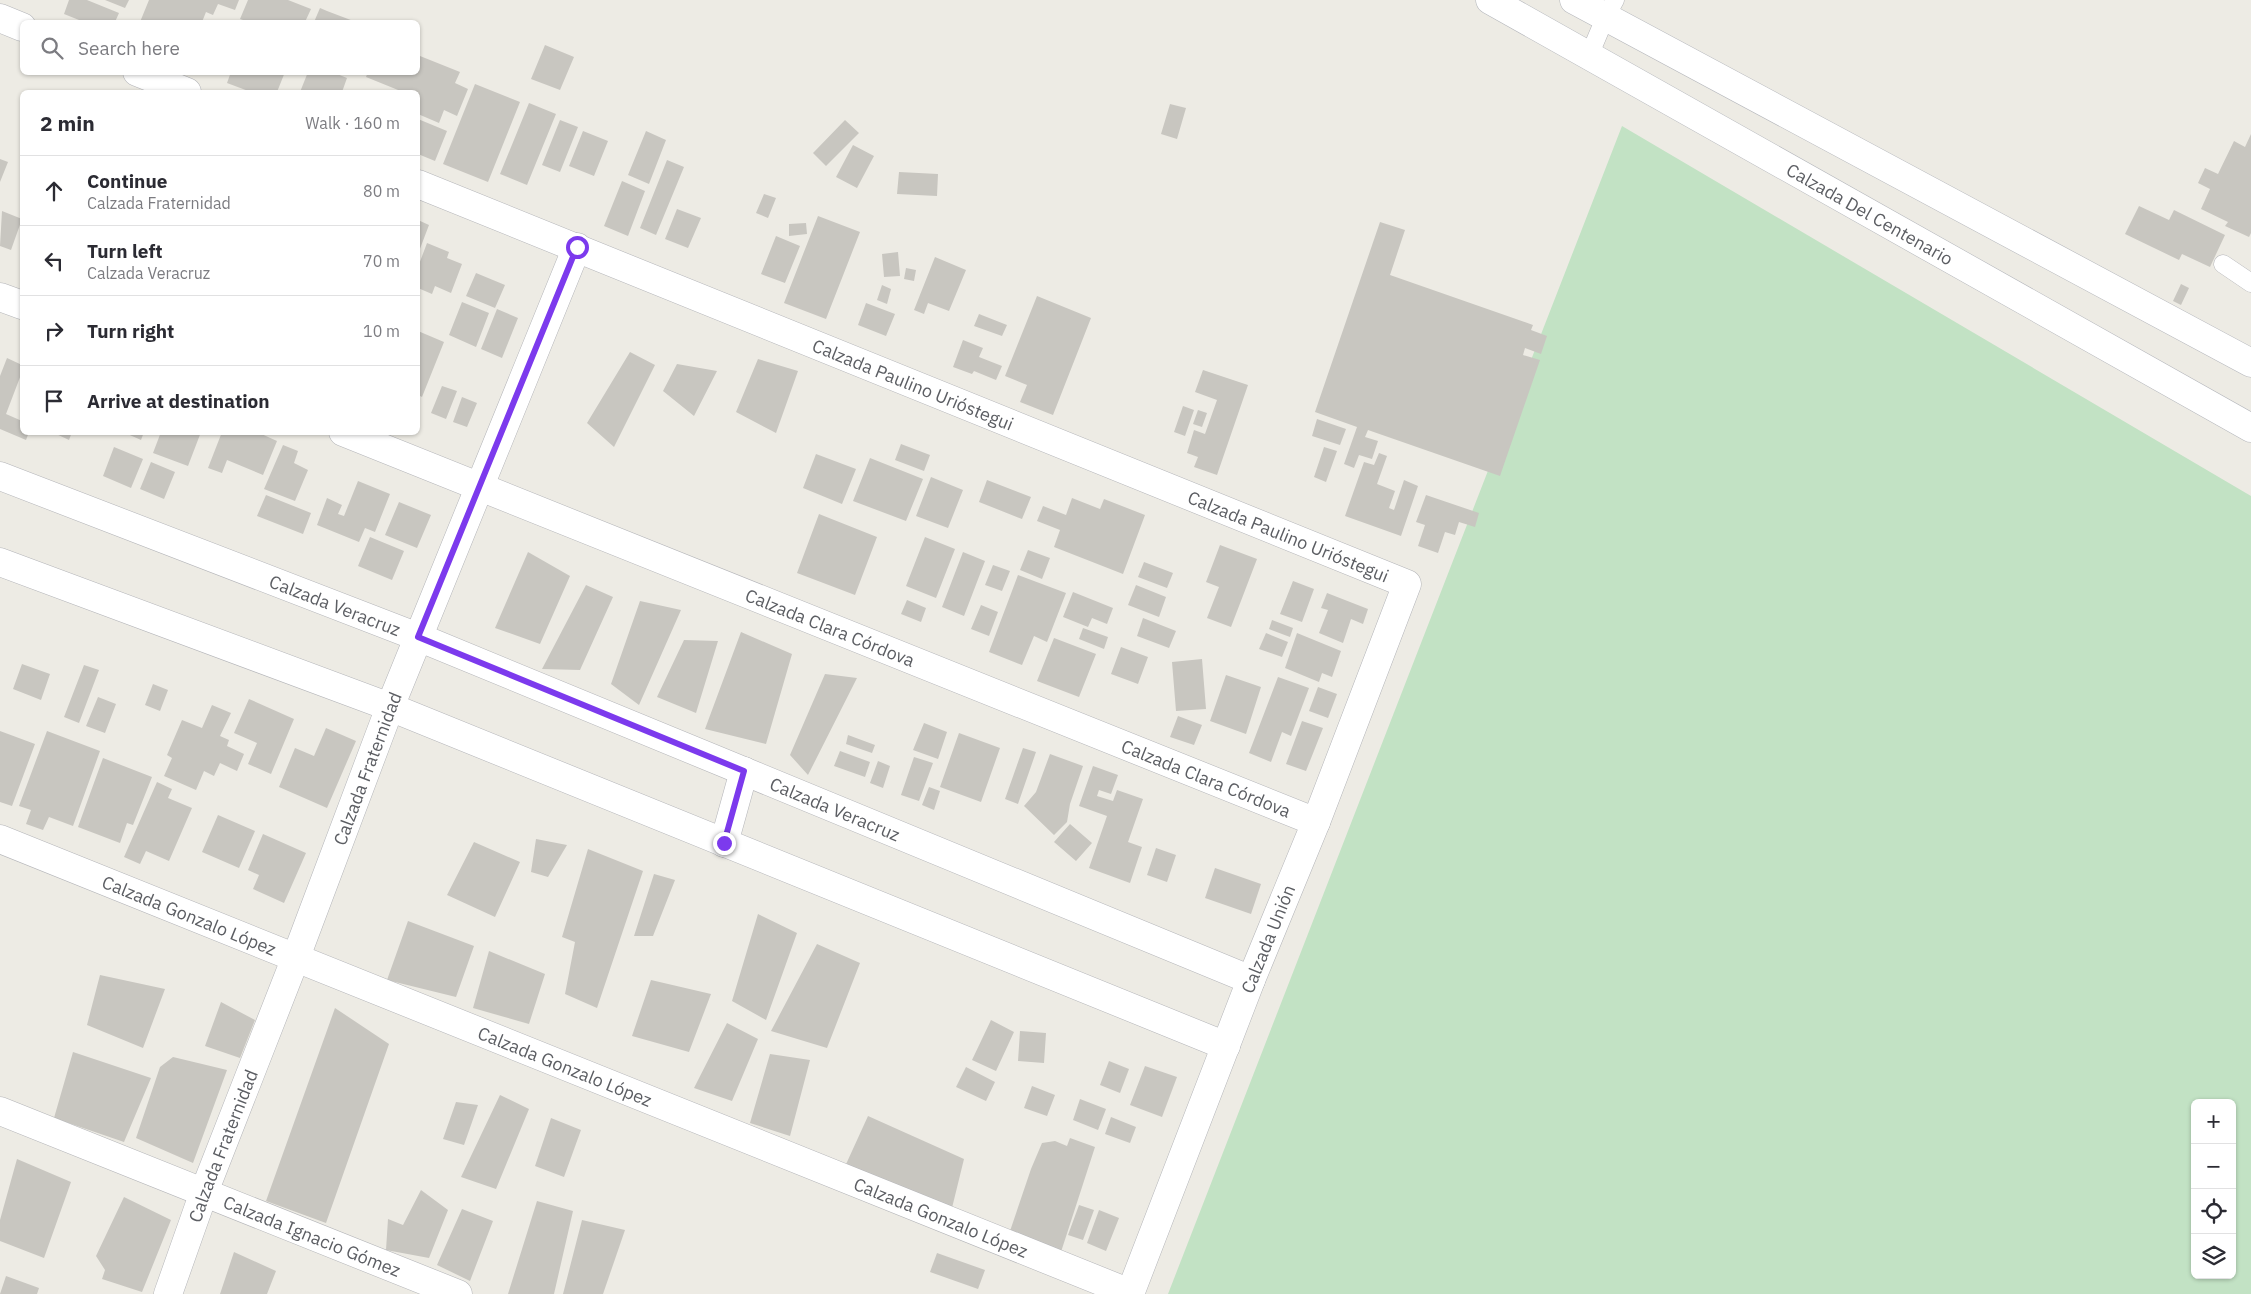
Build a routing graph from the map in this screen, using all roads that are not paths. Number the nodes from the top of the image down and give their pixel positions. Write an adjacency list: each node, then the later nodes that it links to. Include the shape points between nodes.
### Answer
1 (1490, 0): 6 (street, Calzada Del Centenario)
2 (1574, 0): 3 (street)
3 (1610, 9): 6 (lane); 15 (street)
4 (0, 18): 5 (street)
5 (20, 26)
6 (1589, 56): 16 (street, Calzada Del Centenario)
7 (144, 75): 8 (street)
8 (182, 90)
9 (420, 185): 10 (street, Calzada Paulino Urióstegui)
10 (577, 247): 19 (street, Calzada Fraternidad); 21 (street, Calzada Paulino Urióstegui)
11 (2223, 264): 12 (lane)
12 (2251, 283)
13 (0, 296): 14 (street)
14 (20, 305)
15 (2251, 362)
16 (2251, 428)
17 (351, 435): 19 (street, Calzada Clara Córdova)
18 (0, 476): 22 (street, Calzada Veracruz)
19 (479, 486): 22 (street, Calzada Fraternidad); 25 (street, Calzada Clara Córdova)
20 (0, 562): 23 (street)
21 (1407, 584): 25 (street, Calzada Unión)
22 (418, 637): 23 (street, Calzada Fraternidad); 24 (street, Calzada Veracruz)
23 (390, 707): 27 (street); 28 (street, Calzada Fraternidad)
24 (744, 771): 27 (street); 29 (street, Calzada Veracruz)
25 (1316, 822): 29 (street, Calzada Unión)
26 (0, 839): 28 (street, Calzada Gonzalo López)
27 (724, 843): 30 (street)
28 (296, 957): 32 (street, Calzada Fraternidad); 35 (street, Calzada Gonzalo López)
29 (1251, 980): 30 (street, Calzada Unión)
30 (1226, 1046): 35 (street, Calzada Unión)
31 (0, 1111): 32 (street, Calzada Ignacio Gómez)
32 (204, 1192): 33 (street, Calzada Fraternidad); 34 (street, Calzada Ignacio Gómez)
33 (168, 1294)
34 (458, 1294)
35 (1130, 1294)

